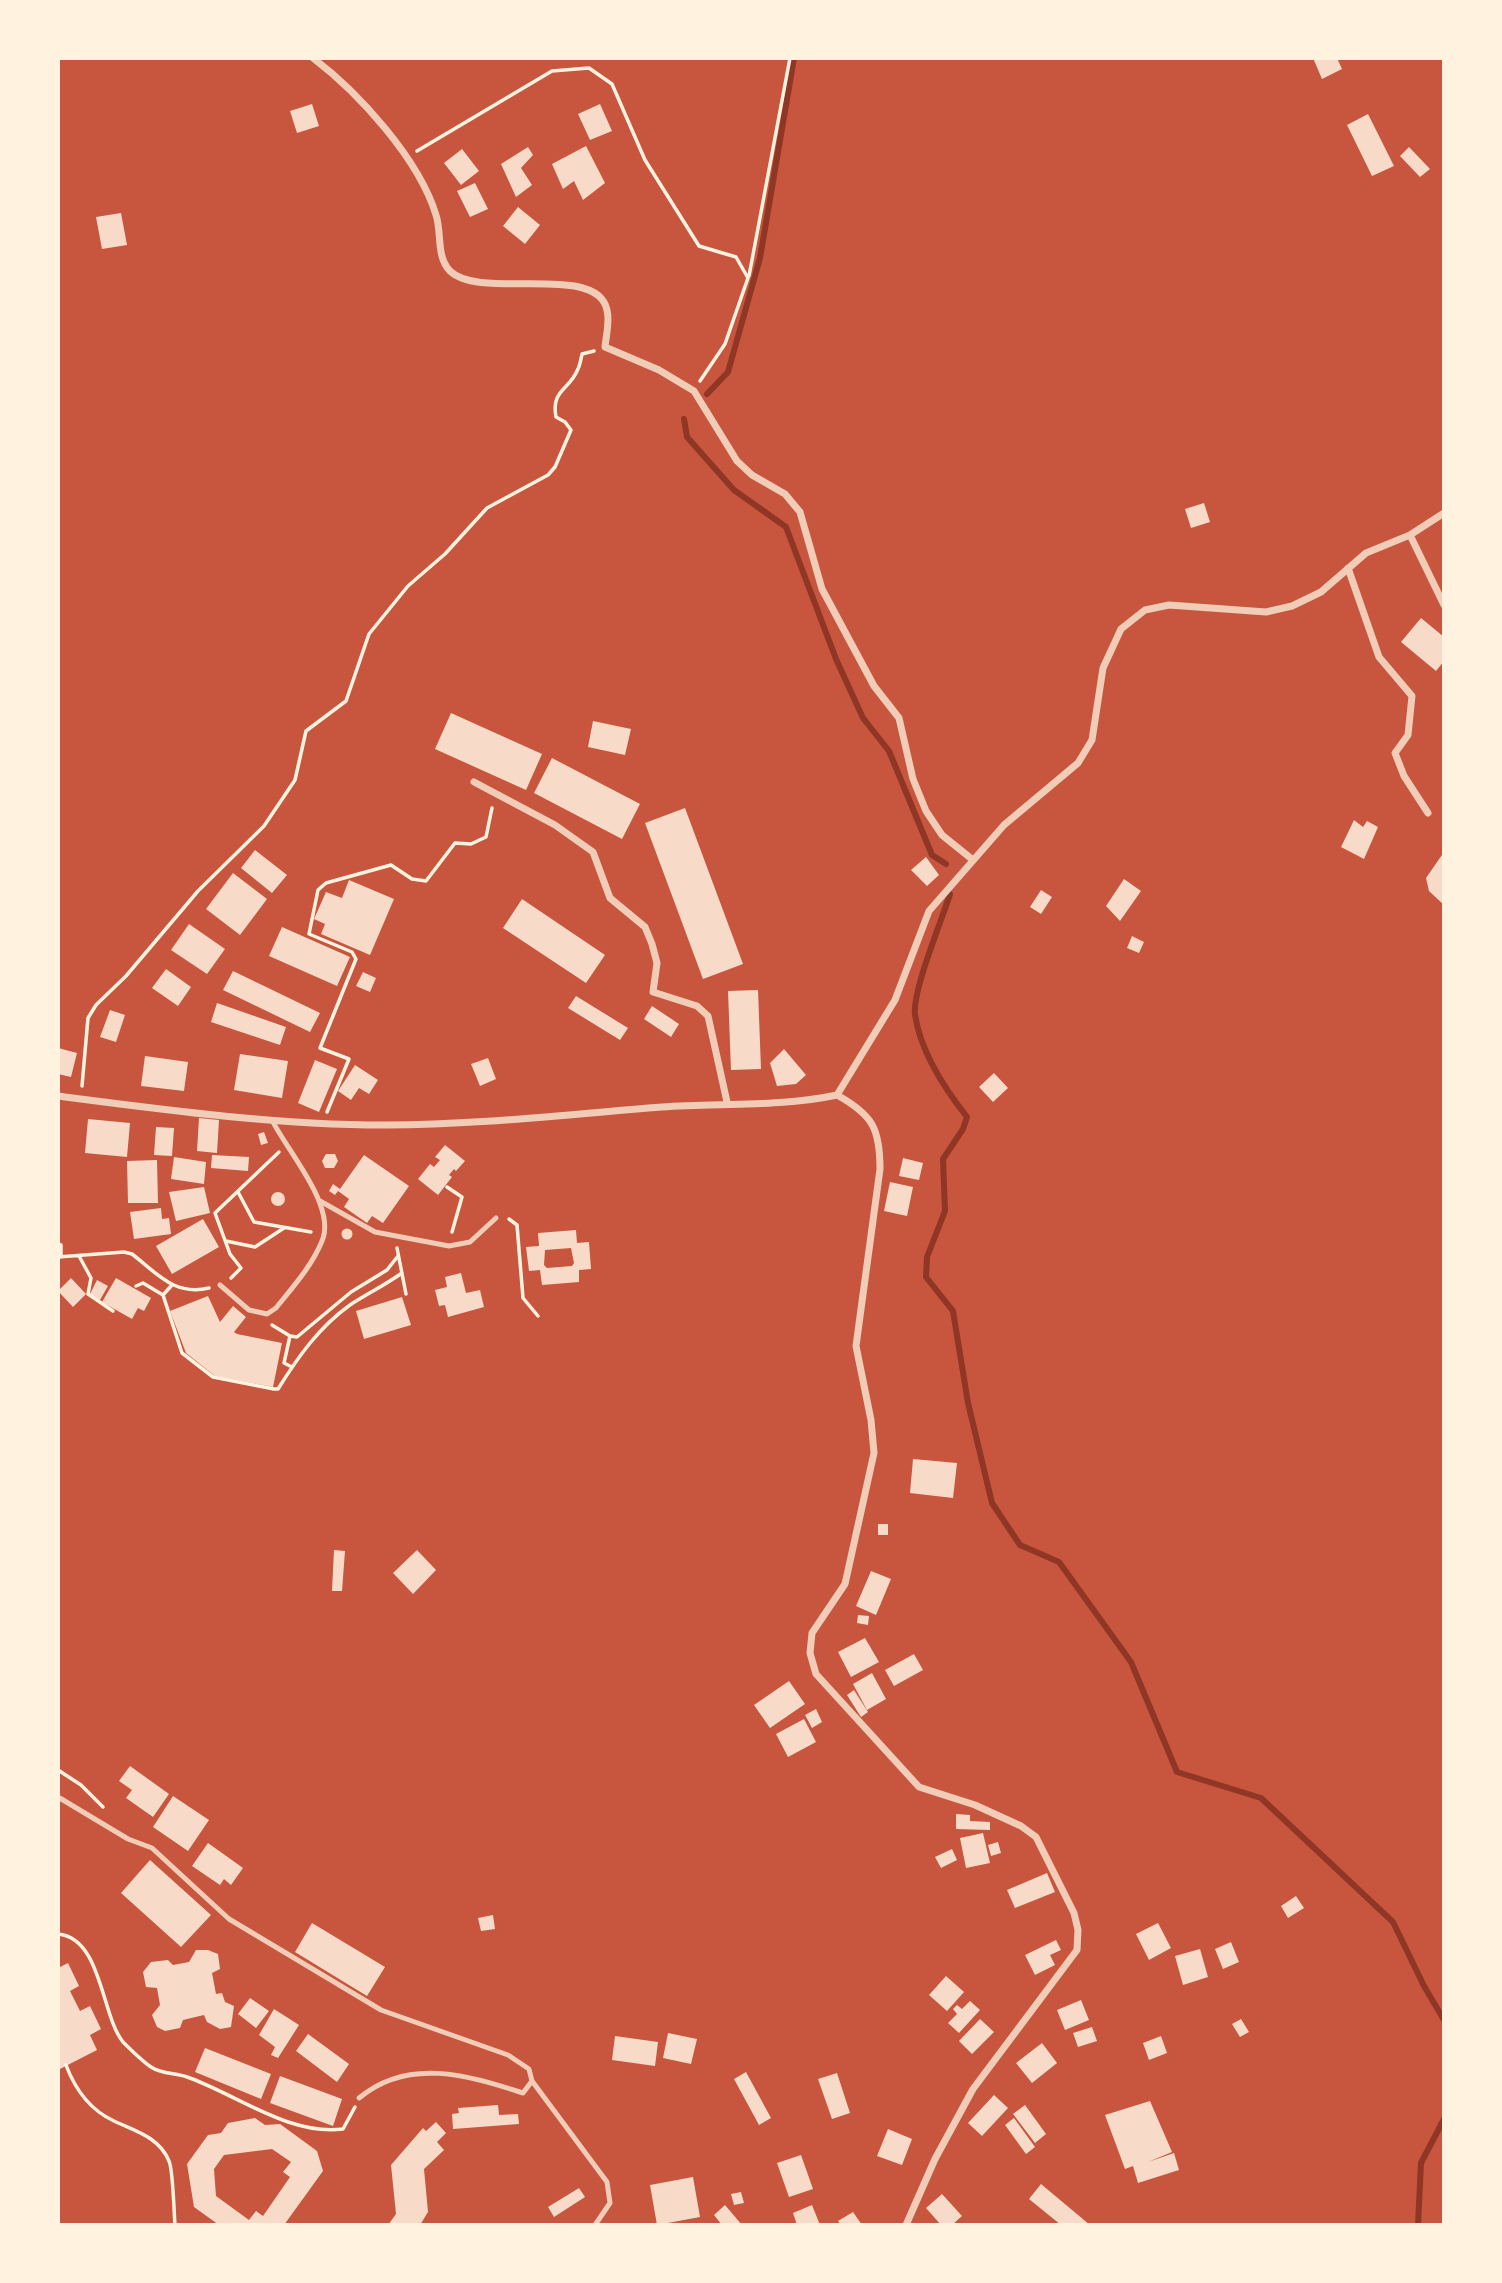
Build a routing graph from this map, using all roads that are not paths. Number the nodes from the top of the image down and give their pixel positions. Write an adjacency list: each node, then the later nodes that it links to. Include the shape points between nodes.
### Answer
1 (313, 58): 8 (street, via 361,101 406,158 437,217 441,252 449,271 485,283 583,287 601,297 607,308 605,347 694,391 737,461 785,494 800,512 822,589 874,686 899,718 913,779 926,811)
2 (1444, 513): 3 (street)
3 (1410, 535): 4 (street, via 1366,553); 5 (street)
4 (1348, 568): 7 (street, via 1379,657 1412,696 1408,735 1395,753); 8 (street, via 1321,592 1266,612 1169,605 1145,610 1121,629 1103,668 1092,740 1078,763 1004,825)
5 (1444, 605)
6 (474, 782): 11 (street, via 555,825 593,852 610,898 645,927 657,962 653,992 697,1006 708,1016)
7 (1428, 813)
8 (970, 863): 9 (street, via 919,930 895,1000)
9 (837, 1095): 11 (street, via 810,1101); 20 (street, via 870,1120 880,1140 856,1346 874,1453 845,1584 812,1633 810,1653 816,1674 919,1787 975,1805 1036,1837 1078,1930 1077,1950 972,2089)
10 (58, 1096): 12 (street)
11 (727, 1102): 12 (street, via 452,1123 323,1124)
12 (272, 1119): 13 (lane)
13 (320, 1201): 14 (lane, via 374,1233 449,1246 470,1242); 15 (lane, via 324,1234 309,1264 276,1308 260,1315)
14 (496, 1218)
15 (220, 1285)
16 (58, 1797): 17 (lane, via 128,1839 152,1848 229,1919 381,2010 508,2055 529,2069)
17 (531, 2081): 18 (lane, via 523,2093 440,2073 406,2073 376,2084); 19 (lane, via 607,2182 610,2203)
18 (359, 2098)
19 (595, 2225)
20 (906, 2225)

